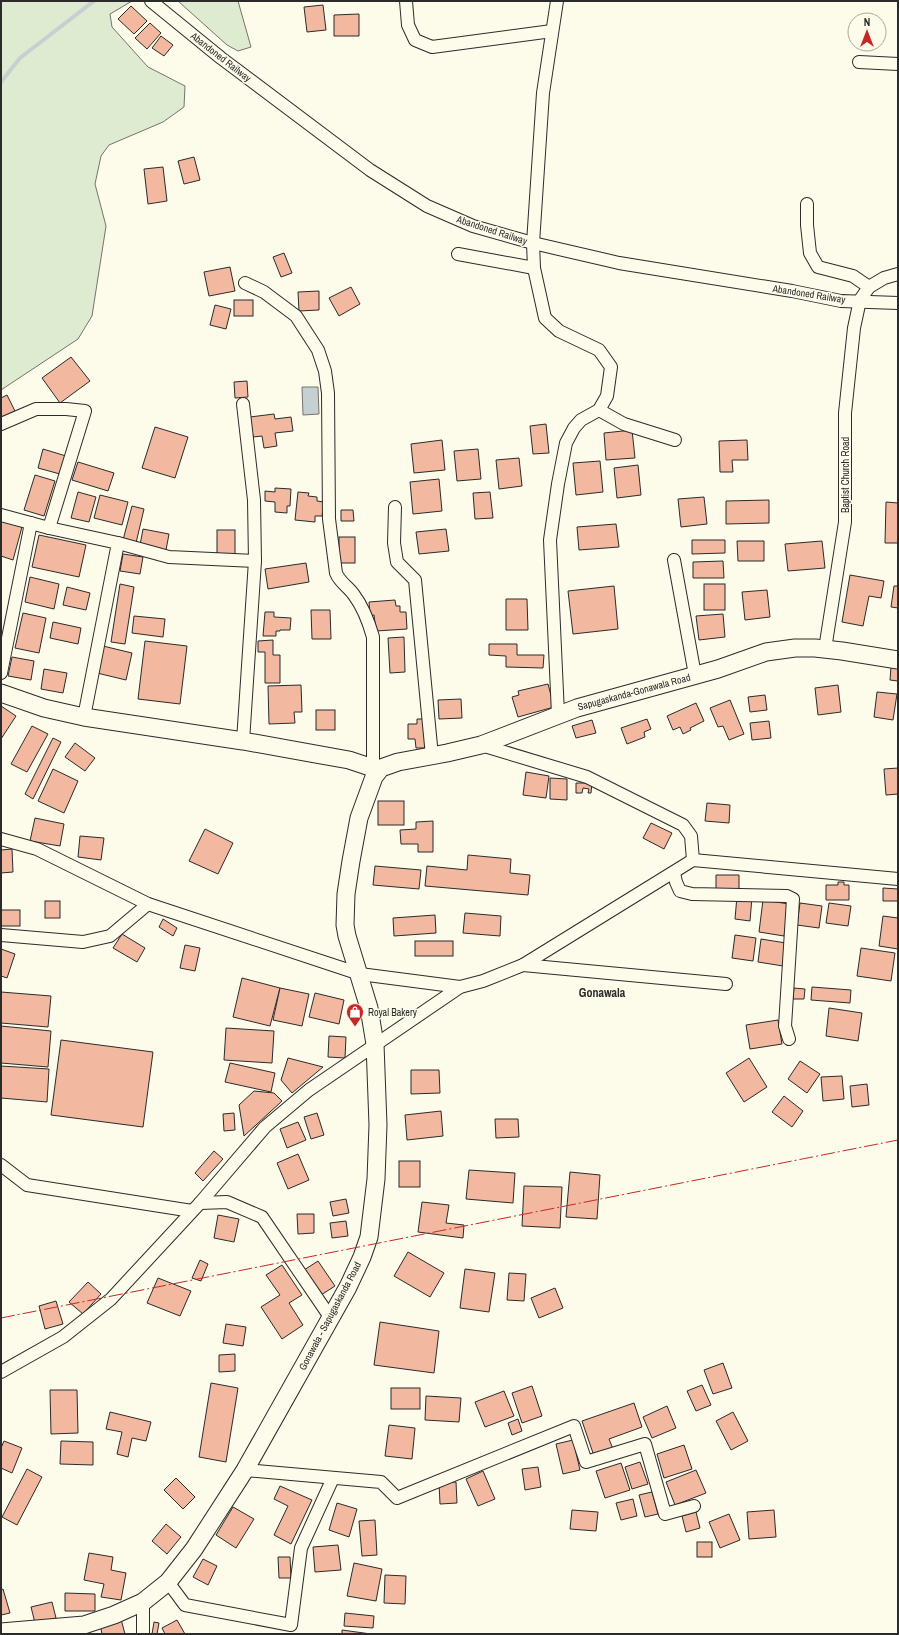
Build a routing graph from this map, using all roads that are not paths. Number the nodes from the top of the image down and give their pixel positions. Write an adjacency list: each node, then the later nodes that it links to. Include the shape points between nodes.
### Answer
1 (151, 1): 8 (street, Abandoned Railway, via 220,58 370,170 427,206 473,226)
2 (406, 1): 4 (street, via 408,25 415,40 432,47)
3 (557, 1): 4 (street)
4 (552, 31): 8 (street, via 543,93)
5 (859, 62): 6 (street)
6 (898, 64)
7 (807, 204): 13 (street, via 810,253 818,267 853,276)
8 (533, 243): 10 (street); 14 (street, Abandoned Railway, via 635,265 841,301)
9 (458, 254): 10 (street)
10 (534, 268): 17 (street, via 545,318 559,331 599,350 611,368 607,396)
11 (898, 274): 13 (street, via 884,278)
12 (245, 283): 37 (street, via 264,292 296,316 318,350 325,370 328,393 329,519 336,573 339,580 353,594 370,625 373,637)
13 (869, 287): 14 (street)
14 (860, 300): 15 (street, Abandoned Railway); 27 (street, Baptist Church Road, via 854,328 845,413 845,522)
15 (898, 303)
16 (243, 404): 26 (street, via 254,500)
17 (599, 410): 19 (street, via 624,424); 32 (street, via 581,420 566,443 550,540)
18 (1, 424): 23 (street, via 36,409 84,411)
19 (675, 440)
20 (395, 507): 36 (street, via 394,543 397,562 415,580)
21 (1, 515): 22 (street)
22 (31, 524): 23 (street); 29 (street)
23 (49, 528): 24 (street)
24 (118, 543): 26 (street, via 170,558); 33 (street)
25 (674, 560): 30 (street)
26 (255, 561): 34 (street)
27 (825, 649): 28 (street, Sapugaskanda-Gonawala Road); 30 (street, Sapugaskanda-Gonawala Road, via 795,648 766,652)
28 (898, 660)
29 (1, 673)
30 (695, 675): 32 (street, Sapugaskanda-Gonawala Road)
31 (1, 693): 33 (street, via 44,708)
32 (558, 714): 35 (street, Sapugaskanda-Gonawala Road)
33 (84, 717): 34 (street)
34 (243, 741): 37 (street, via 349,760)
35 (481, 745): 36 (street, Sapugaskanda-Gonawala Road); 39 (street, via 587,777 682,825 691,836)
36 (432, 756): 37 (street, Sapugaskanda-Gonawala Road, via 390,764)
37 (375, 770): 45 (street, Gonawala - Sapugaskanda Road, via 359,818 346,894 345,925)
38 (1, 839): 42 (street, via 37,849)
39 (693, 860): 40 (street); 41 (street)
40 (674, 873): 44 (street); 48 (street, via 680,891 692,894 787,896 793,899 785,1026)
41 (898, 879)
42 (148, 904): 43 (street, via 110,936 83,942); 45 (street)
43 (1, 935)
44 (523, 965): 46 (street); 47 (street)
45 (360, 974): 47 (street); 49 (street, Gonawala - Sapugaskanda Road)
46 (726, 984)
47 (460, 987): 49 (street)
48 (789, 1039)
49 (375, 1044): 51 (street, via 309,1090 265,1127); 52 (street, Gonawala - Sapugaskanda Road, via 377,1141 375,1185 368,1237 362,1257)
50 (1, 1165): 51 (street, via 27,1185)
51 (196, 1207): 52 (street, via 227,1202 262,1217); 53 (street, via 111,1299 63,1337)
52 (330, 1317): 54 (street, Gonawala - Sapugaskanda Road)
53 (1, 1372)
54 (245, 1470): 55 (street); 57 (street, Gonawala - Sapugaskanda Road, via 194,1549)
55 (333, 1478): 56 (street, via 381,1482 397,1498 574,1426 586,1462 645,1444 666,1514); 57 (street, via 301,1548 291,1625 186,1605)
56 (694, 1506)
57 (168, 1582): 58 (street, Gonawala - Sapugaskanda Road)
58 (143, 1602): 59 (street, Gonawala - Sapugaskanda Road, via 84,1625); 60 (street)
59 (1, 1632)
60 (143, 1634)

